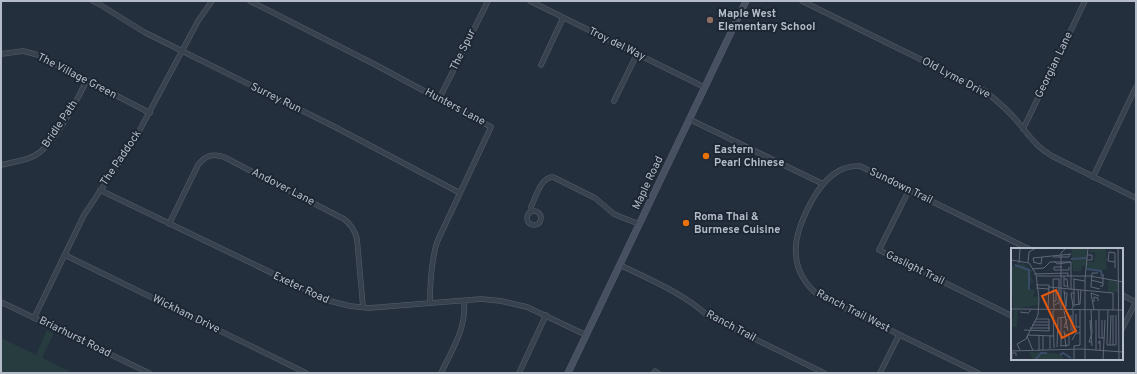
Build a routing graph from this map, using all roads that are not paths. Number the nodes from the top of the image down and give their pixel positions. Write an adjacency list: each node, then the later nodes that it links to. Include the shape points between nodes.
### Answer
1 (93, 1): 10 (street, Surrey Run, via 144,32)
2 (212, 1): 10 (street, The Paddock)
3 (250, 1): 17 (street, Hunters Lane)
4 (488, 1): 17 (street, The Spur)
5 (530, 1): 9 (street, Troy del Way)
6 (746, 1): 15 (main road, Maple Road)
7 (802, 1): 21 (street, Old Lyme Drive, via 985,91 1010,112)
8 (1085, 1): 21 (street, Georgian Lane)
9 (563, 18): 12 (street, Troy del Way); 13 (street)
10 (182, 51): 19 (street, The Paddock); 27 (street, Surrey Run)
11 (1, 54): 14 (street, The Village Green, via 31,52)
12 (637, 54): 15 (street, Troy del Way); 18 (street)
13 (541, 65)
14 (87, 80): 19 (street, The Village Green); 22 (street, Bridle Path, via 69,114 40,153)
15 (704, 87): 20 (main road, Maple Road)
16 (1136, 87): 23 (street)
17 (439, 99): 27 (street, Hunters Lane, via 491,127)
18 (614, 101)
19 (150, 113): 25 (street, The Paddock)
20 (689, 119): 24 (street); 31 (main road, Maple Road)
21 (1023, 129): 23 (street, Old Lyme Drive, via 1044,151)
22 (1, 165)
23 (1093, 177): 28 (street, Old Lyme Drive)
24 (823, 184): 26 (street, Sundown Trail, via 837,171 860,166); 46 (street, Ranch Trail West, via 805,214 795,245 796,260 803,279 818,294)
25 (100, 190): 30 (street, Exeter Road); 33 (street, The Paddock, via 84,215)
26 (909, 190): 32 (street, Sundown Trail); 42 (street, Gaslight Trail, via 879,250)
27 (460, 193): 39 (street, Hunters Lane, via 434,252 430,274)
28 (1136, 198)
29 (532, 211): 31 (street, via 531,207 543,181 553,177 595,198 620,218)
30 (169, 224): 40 (street, Exeter Road, via 320,297 340,304); 40 (street, Andover Lane, via 202,160 210,155 224,157 348,222 357,239)
31 (639, 224): 34 (main road, Maple Road)
32 (1027, 248)
33 (65, 255): 43 (street, The Paddock); 48 (street, Wickham Drive)
34 (620, 265): 45 (main road, Maple Road); 54 (street, Ranch Trail, via 676,293 708,316)
35 (1123, 296): 38 (street)
36 (464, 301): 39 (street, Exeter Road); 41 (street, Exeter Road, via 500,301 527,307); 49 (street, via 465,317 461,332)
37 (1, 302): 43 (street, Briarhurst Road)
38 (1136, 302): 44 (street)
39 (430, 303): 40 (street, Exeter Road)
40 (363, 307)
41 (546, 315): 45 (street, Exeter Road); 50 (street)
42 (1011, 316)
43 (34, 318): 47 (street, Briarhurst Road)
44 (1123, 327)
45 (586, 335): 51 (main road, Maple Road)
46 (899, 335): 55 (street); 56 (street, Ranch Trail West)
47 (149, 373)
48 (306, 373)
49 (441, 373)
50 (519, 373)
51 (568, 373)
52 (654, 373): 53 (street)
53 (658, 373)
54 (824, 373)
55 (880, 373)
56 (978, 373)

